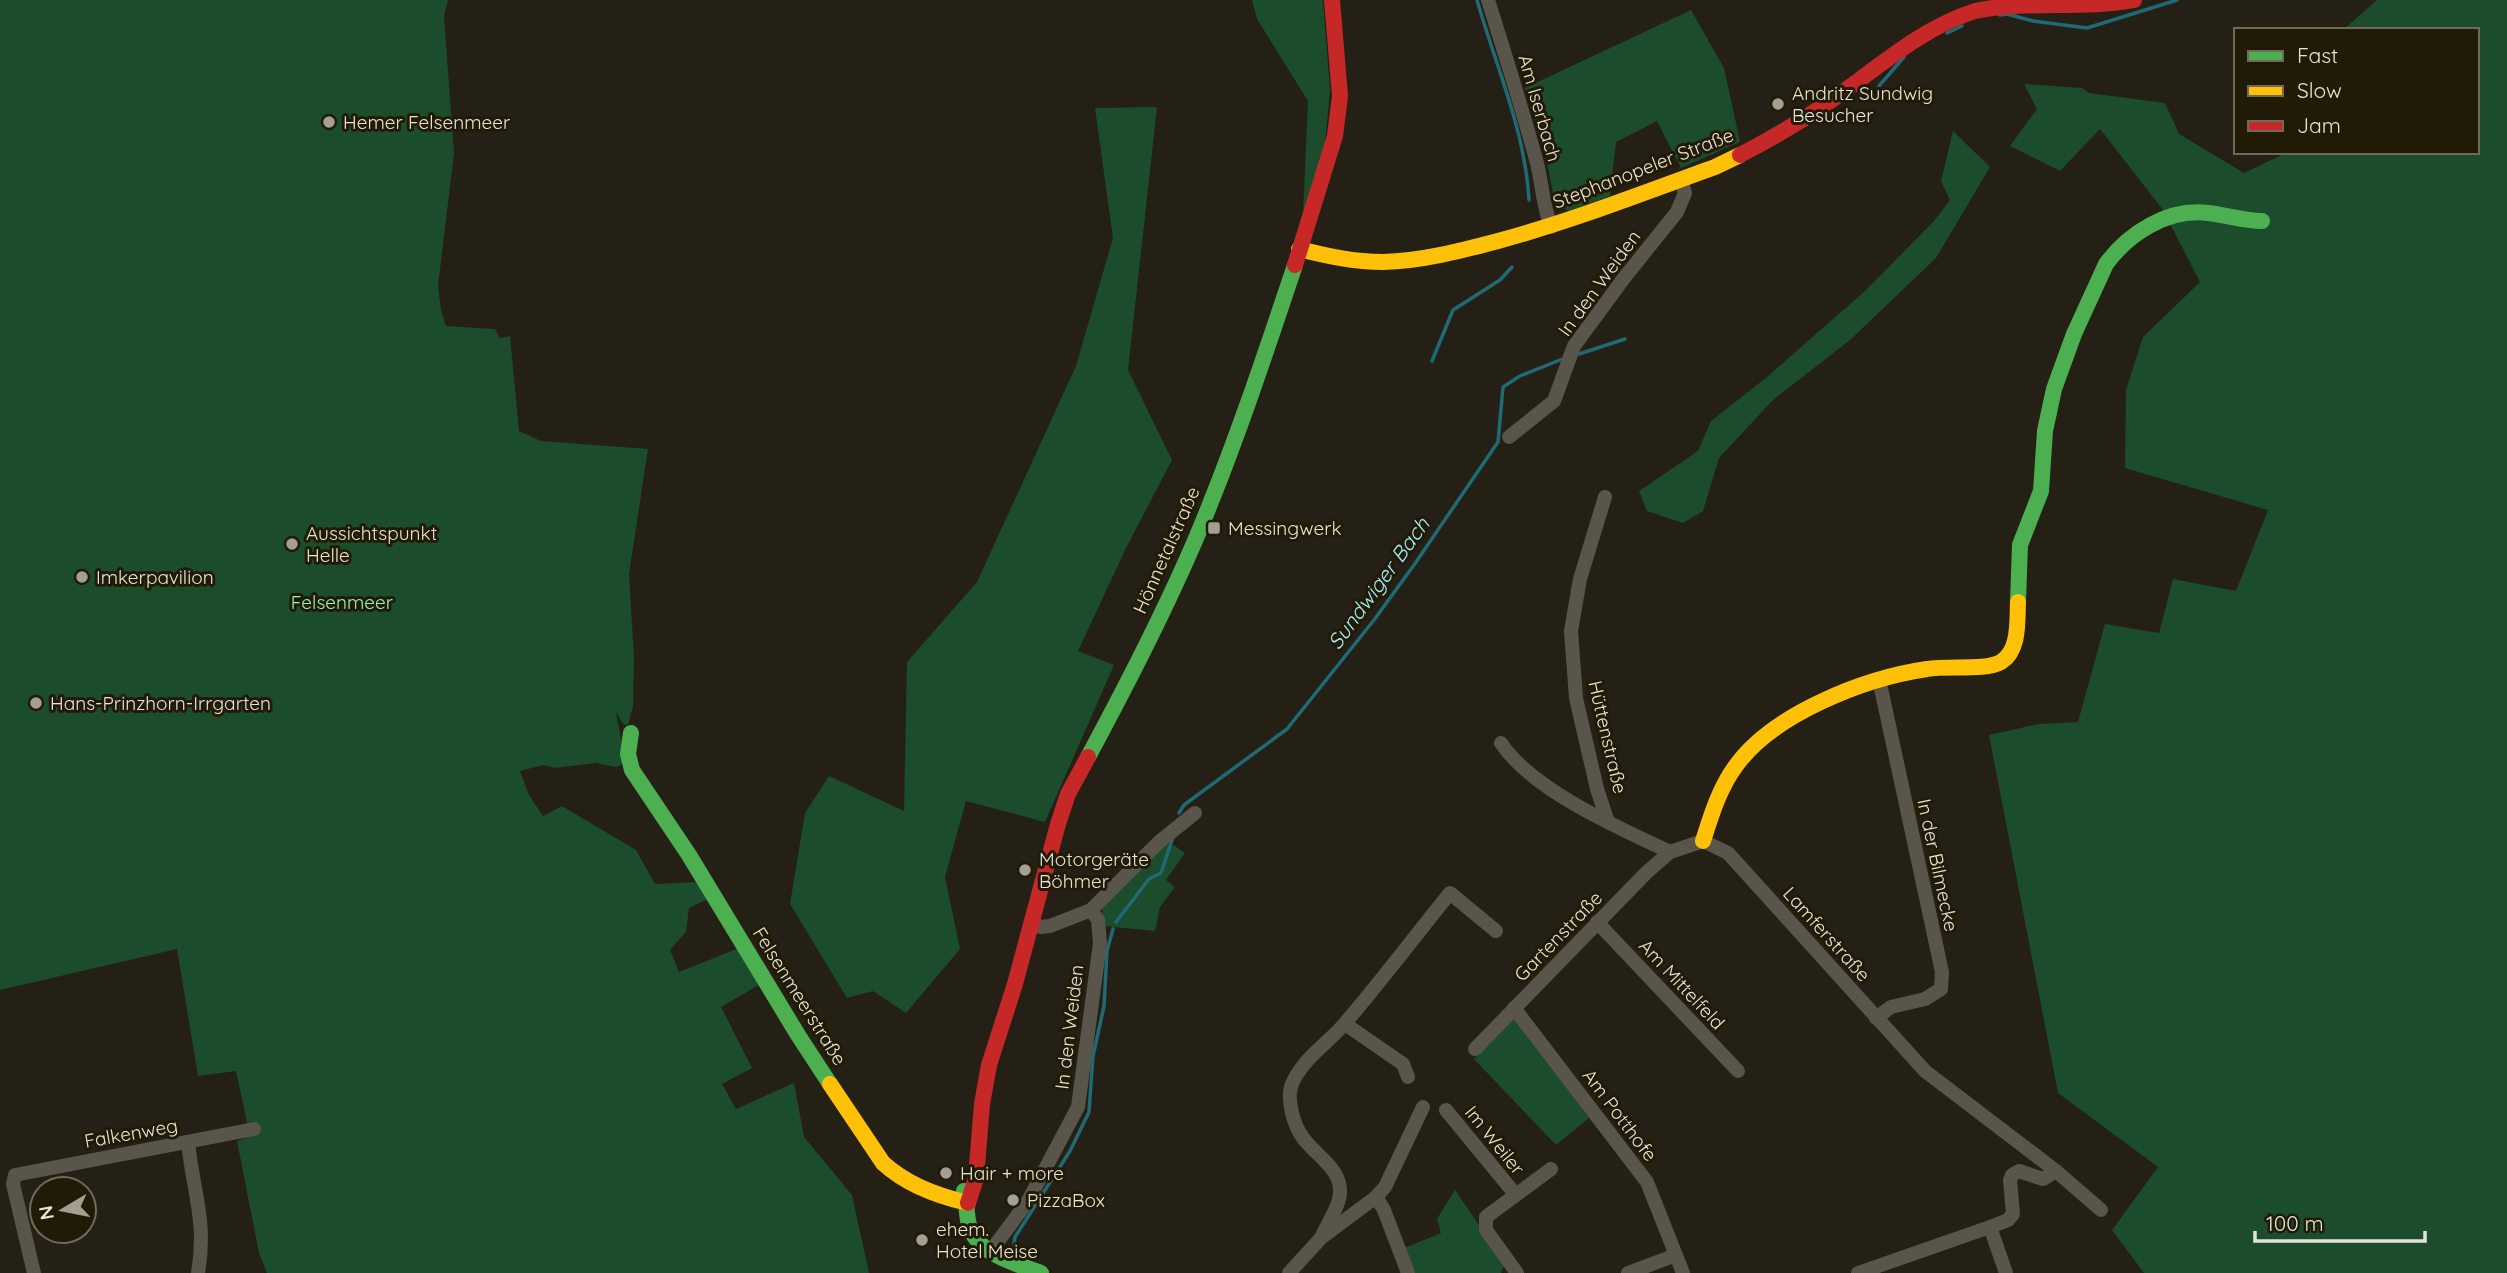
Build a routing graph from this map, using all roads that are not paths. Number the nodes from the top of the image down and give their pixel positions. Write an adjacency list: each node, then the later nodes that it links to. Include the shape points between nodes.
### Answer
1 (1332, 0): 8 (street, Hönnetalstraße, via 1340,96 1335,136)
2 (1488, 0): 7 (street, Am Iserbach, via 1528,131)
3 (2134, 0): 4 (street, Stephanopeler Straße, via 2109,5)
4 (2019, 2): 5 (street, Stephanopeler Straße, via 1973,12 1904,44 1815,112 1733,158)
5 (1681, 180): 7 (street, Stephanopeler Straße); 9 (street, In den Weiden, via 1685,193 1677,212 1574,346 1554,401)
6 (2262, 221): 11 (street, via 2245,222 2202,211 2172,215 2115,249 2056,381 2040,491 2020,545 2010,654 1995,664 1947,665)
7 (1551, 227): 8 (street, Stephanopeler Straße, via 1462,251 1402,261 1341,259)
8 (1300, 249): 20 (street, Hönnetalstraße, via 1250,401 1201,526 1138,664 1068,794)
9 (1509, 437)
10 (1605, 497): 15 (street, Hüttenstraße, via 1580,579 1571,631 1576,698)
11 (1879, 679): 16 (street, via 1826,701 1763,737 1737,764); 23 (street, In der Bilmecke, via 1941,989 1925,999 1891,1007)
12 (631, 733): 36 (street, Felsenmeerstraße, via 628,754 632,770 883,1163 902,1178)
13 (1501, 743): 15 (street, via 1511,759)
14 (1195, 814): 18 (street, via 1159,842)
15 (1608, 822): 17 (street)
16 (1703, 841): 17 (street); 23 (street, Lamferstraße, via 1728,853)
17 (1670, 852): 19 (street, Gartenstraße)
18 (1091, 910): 20 (street, via 1050,926); 41 (street, In den Weiden, via 1098,920 1100,943 1078,1107)
19 (1597, 922): 22 (street, Gartenstraße); 26 (street, Am Mittelfeld)
20 (1031, 923): 36 (street, Hönnetalstraße, via 989,1066 965,1176)
21 (1496, 931): 24 (street, via 1450,893)
22 (1514, 1008): 25 (street, Gartenstraße); 40 (street, Am Potthofe, via 1647,1182)
23 (1876, 1018): 33 (street, Lamferstraße, via 1925,1071)
24 (1345, 1024): 27 (street, via 1403,1064); 39 (street, via 1301,1069 1291,1087 1291,1104 1303,1138 1338,1178 1339,1199)
25 (1475, 1049)
26 (1738, 1071)
27 (1408, 1077)
28 (1423, 1107): 35 (street)
29 (1446, 1110): 34 (street, Im Weiler)
30 (254, 1129): 31 (street, Falkenweg)
31 (188, 1142): 42 (street, Falkenweg, via 15,1175 13,1184); 43 (street, via 202,1224)
32 (1551, 1169): 34 (street, Im Weiler)
33 (2056, 1171): 37 (street, Lamferstraße); 38 (street, via 2043,1179 2019,1171 2011,1175 2013,1214)
34 (1515, 1194): 47 (street, Im Weiler, via 1486,1217 1486,1230)
35 (1376, 1197): 39 (street); 46 (street)
36 (968, 1203): 41 (street, Hönnetalstraße, via 972,1232)
37 (2101, 1210)
38 (1990, 1227): 50 (street); 51 (street)
39 (1321, 1238): 45 (street)
40 (1676, 1255): 48 (street); 49 (street, Am Potthofe)
41 (999, 1261): 44 (street)
42 (34, 1273)
43 (198, 1273)
44 (1041, 1273)
45 (1289, 1273)
46 (1408, 1273)
47 (1517, 1273)
48 (1628, 1273)
49 (1683, 1273)
50 (1858, 1273)
51 (2006, 1273)

